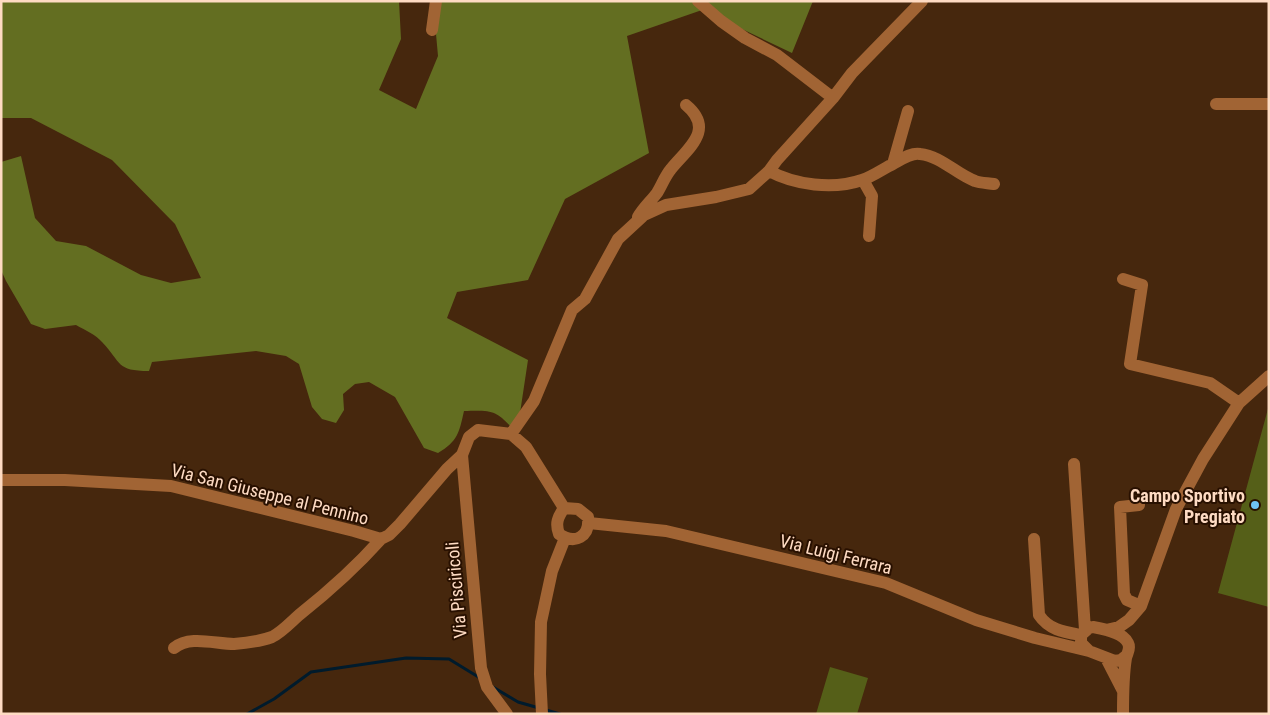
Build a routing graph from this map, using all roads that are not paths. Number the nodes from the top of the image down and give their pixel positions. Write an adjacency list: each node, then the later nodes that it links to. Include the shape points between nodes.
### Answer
1 (436, 1): 5 (street)
2 (698, 1): 6 (street, via 745,38 778,55)
3 (922, 1): 6 (street, via 852,73)
4 (928, 1): 6 (street, via 908,28)
5 (432, 30)
6 (833, 98): 12 (street)
7 (1216, 104): 8 (street)
8 (1269, 104)
9 (686, 105): 15 (street, via 698,121 695,142 670,170)
10 (908, 111): 11 (street)
11 (892, 164): 13 (street); 14 (street, via 918,153 933,157 975,181)
12 (769, 171): 13 (street, via 782,178 818,185); 15 (street, via 749,189 666,205 644,215)
13 (863, 180): 16 (street, via 872,196)
14 (994, 184)
15 (632, 227): 20 (street, via 618,240 585,299 572,310 534,401)
16 (869, 236)
17 (1123, 279): 19 (street, via 1142,285 1130,364 1210,383)
18 (1269, 376): 19 (street)
19 (1239, 403): 30 (street, via 1176,509)
20 (511, 434): 21 (street, via 478,430 469,437); 25 (street, via 526,447)
21 (462, 455): 28 (street, Via San Giuseppe al Pennino, via 400,524); 38 (street, Via Pisciricoli, via 481,668 487,687)
22 (1074, 464): 31 (street, via 1084,616)
23 (1, 480): 28 (street, Via San Giuseppe al Pennino, via 171,486)
24 (1139, 505): 30 (street, via 1120,507 1124,594 1127,600)
25 (564, 508): 26 (street, via 583,511); 27 (street, via 558,517 557,528 558,534)
26 (588, 523): 27 (street, via 583,536 574,540); 32 (street, Via Luigi Ferrara, via 666,531 886,584 976,620)
27 (565, 538): 39 (street, via 552,571 541,622)
28 (381, 539): 33 (street, Via San Giuseppe al Pennino, via 317,601 273,636 234,644 188,642)
29 (1034, 539): 31 (street, via 1039,615 1054,629)
30 (1140, 606): 31 (street, via 1119,628); 34 (street)
31 (1090, 632): 32 (street); 34 (street, via 1122,636); 35 (street, via 1084,648)
32 (1068, 646): 35 (street, Via Luigi Ferrara)
33 (174, 648)
34 (1127, 650): 36 (street, via 1121,660); 37 (street)
35 (1089, 651): 36 (street, Via Luigi Ferrara)
36 (1106, 658): 37 (street)
37 (1123, 691): 40 (street)
38 (507, 714)
39 (542, 714)
40 (1123, 714)

